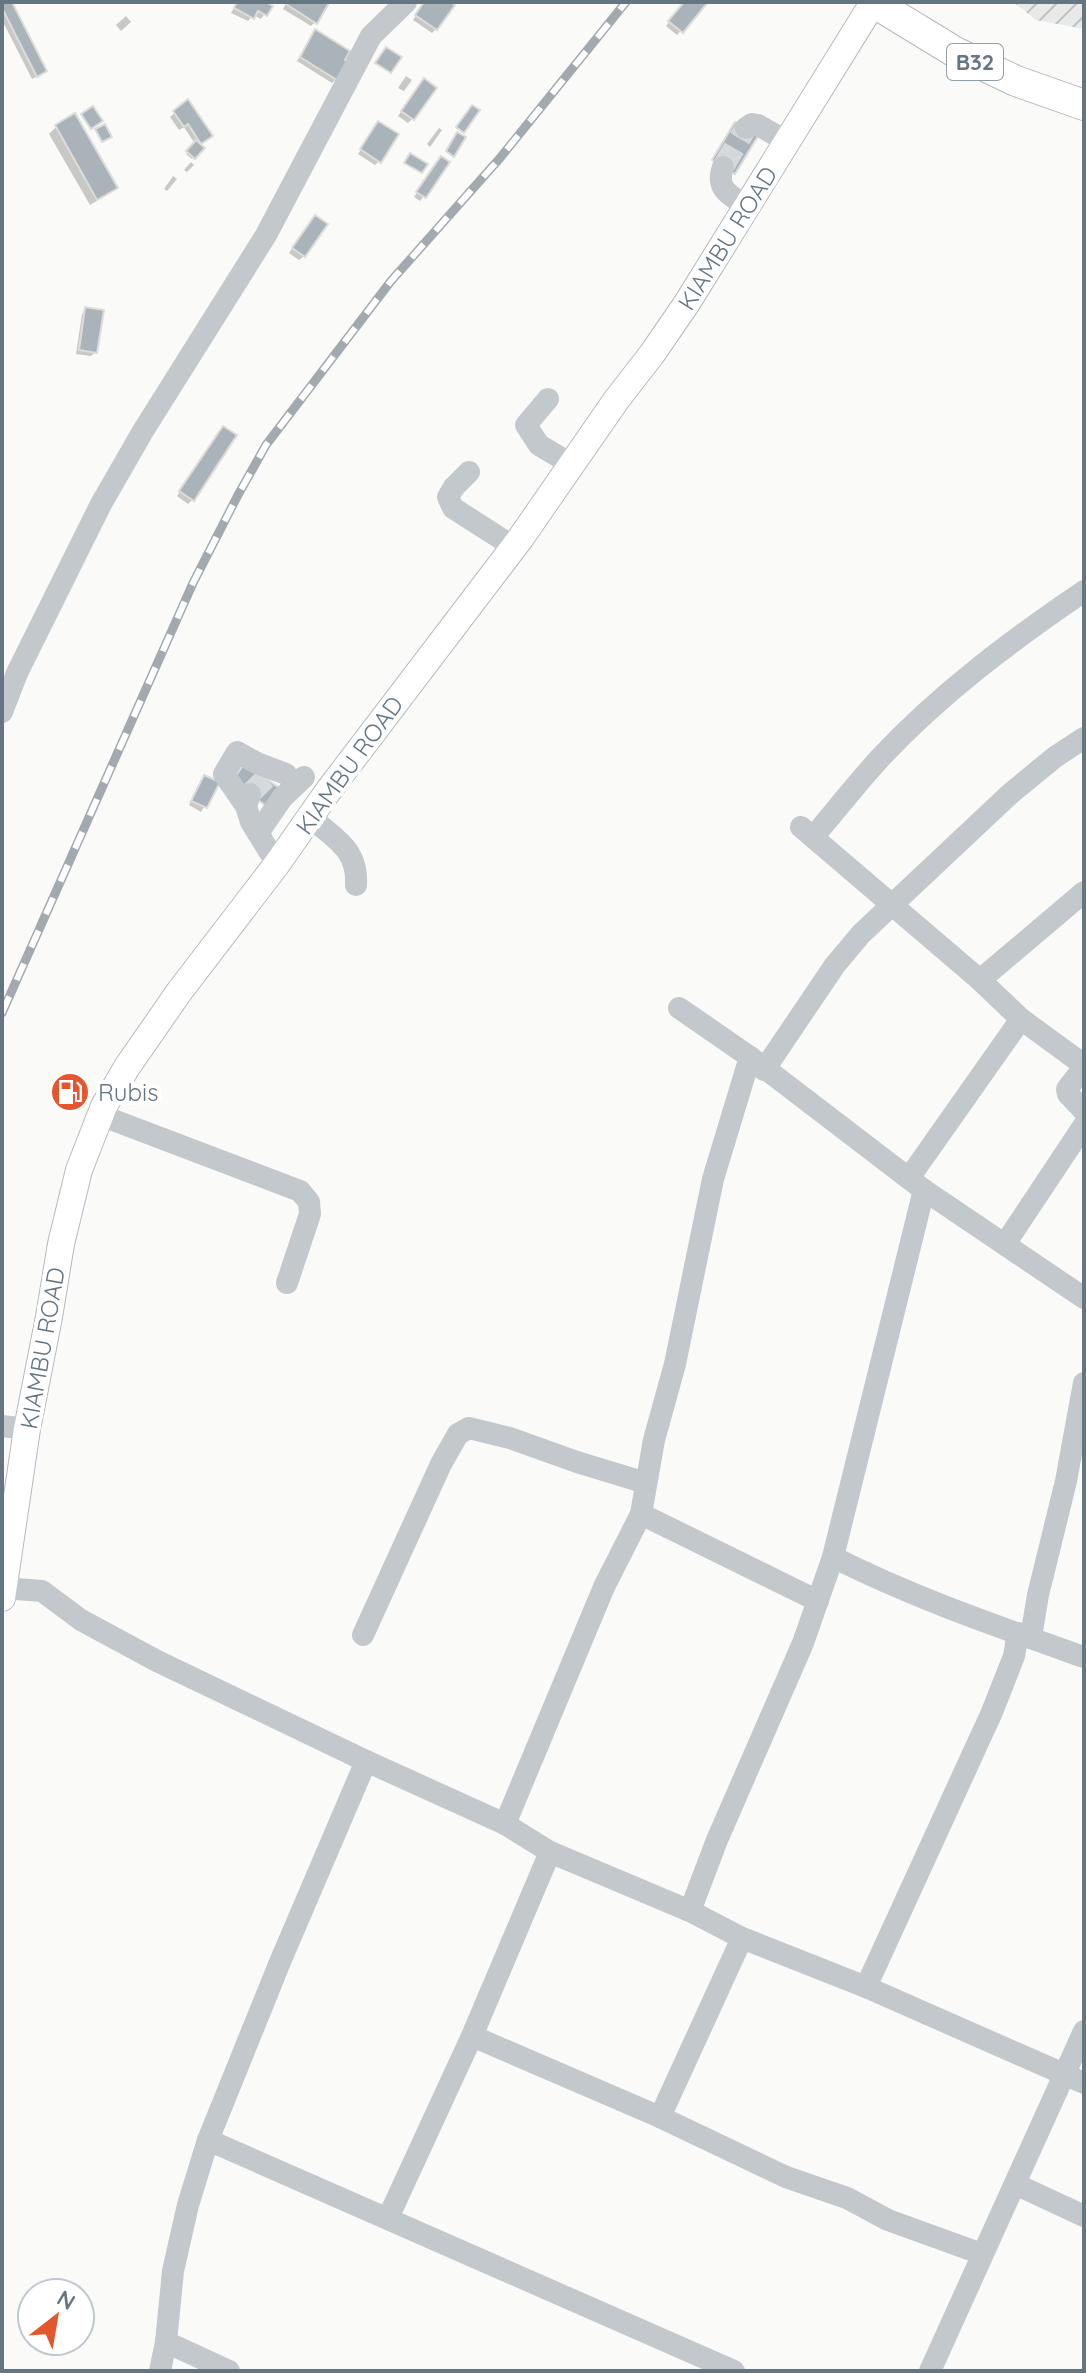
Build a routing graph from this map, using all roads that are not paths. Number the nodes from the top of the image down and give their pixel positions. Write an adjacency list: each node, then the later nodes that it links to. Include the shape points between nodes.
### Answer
1 (406, 2): 13 (street, via 371,36 266,235 101,504)
2 (873, 2): 3 (highway, B32, via 955,52); 5 (main road, KIAMBU ROAD)
3 (1084, 105)
4 (746, 128): 5 (street, via 758,125)
5 (786, 141): 7 (main road, KIAMBU ROAD)
6 (723, 167): 7 (street, via 720,184)
7 (747, 206): 9 (main road, KIAMBU ROAD, via 687,303)
8 (548, 399): 9 (street, via 526,425 539,445)
9 (571, 464): 11 (main road, KIAMBU ROAD)
10 (469, 472): 11 (street, via 448,497 453,508)
11 (514, 547): 16 (main road, KIAMBU ROAD)
12 (1084, 591): 22 (street, via 949,691 808,832)
13 (2, 712)
14 (1084, 738): 22 (street, via 1010,794)
15 (270, 786): 16 (street); 18 (street); 18 (street, via 282,798)
16 (329, 790): 17 (main road, KIAMBU ROAD)
17 (310, 817): 19 (main road, KIAMBU ROAD); 20 (street, via 351,854)
18 (258, 833): 19 (street)
19 (277, 864): 29 (main road, KIAMBU ROAD, via 179,992)
20 (356, 885)
21 (1084, 892): 23 (street)
22 (892, 905): 23 (street); 26 (street, via 861,934)
23 (980, 980): 25 (street)
24 (679, 1008): 26 (street)
25 (1021, 1019): 27 (street); 31 (street)
26 (757, 1064): 31 (street); 37 (street, via 713,1179)
27 (1084, 1066): 28 (street, via 1067,1089)
28 (1084, 1111)
29 (100, 1115): 33 (street, via 300,1191 310,1214); 36 (main road, KIAMBU ROAD, via 79,1170 49,1317)
30 (1084, 1125): 32 (street)
31 (917, 1184): 32 (street); 39 (street)
32 (1005, 1244): 34 (street)
33 (287, 1283)
34 (1084, 1298)
35 (1084, 1383): 43 (street, via 1066,1481)
36 (15, 1428): 40 (main road, KIAMBU ROAD)
37 (646, 1483): 38 (street); 42 (street, via 469,1428 458,1434 441,1464)
38 (641, 1514): 41 (street); 46 (street, via 604,1587)
39 (833, 1557): 41 (street); 43 (street, via 937,1604)
40 (3, 1593): 45 (street, via 42,1591 81,1620 157,1661)
41 (818, 1601): 48 (street)
42 (363, 1635)
43 (1024, 1635): 44 (street); 50 (street)
44 (1084, 1657)
45 (366, 1761): 46 (street); 55 (street)
46 (505, 1824): 47 (street)
47 (550, 1852): 48 (street); 52 (street)
48 (690, 1911): 49 (street)
49 (742, 1938): 50 (street); 54 (street)
50 (866, 1987): 53 (street)
51 (1084, 2031): 53 (street)
52 (472, 2036): 54 (street); 58 (street)
53 (1075, 2079): 56 (street)
54 (660, 2117): 59 (street, via 786,2177)
55 (208, 2140): 58 (street); 60 (street, via 173,2271)
56 (1015, 2184): 57 (street); 59 (street)
57 (1084, 2216)
58 (388, 2218): 63 (street)
59 (982, 2254): 64 (street)
60 (166, 2342): 61 (street); 62 (street)
61 (160, 2371)
62 (229, 2371)
63 (734, 2371)
64 (930, 2371)

